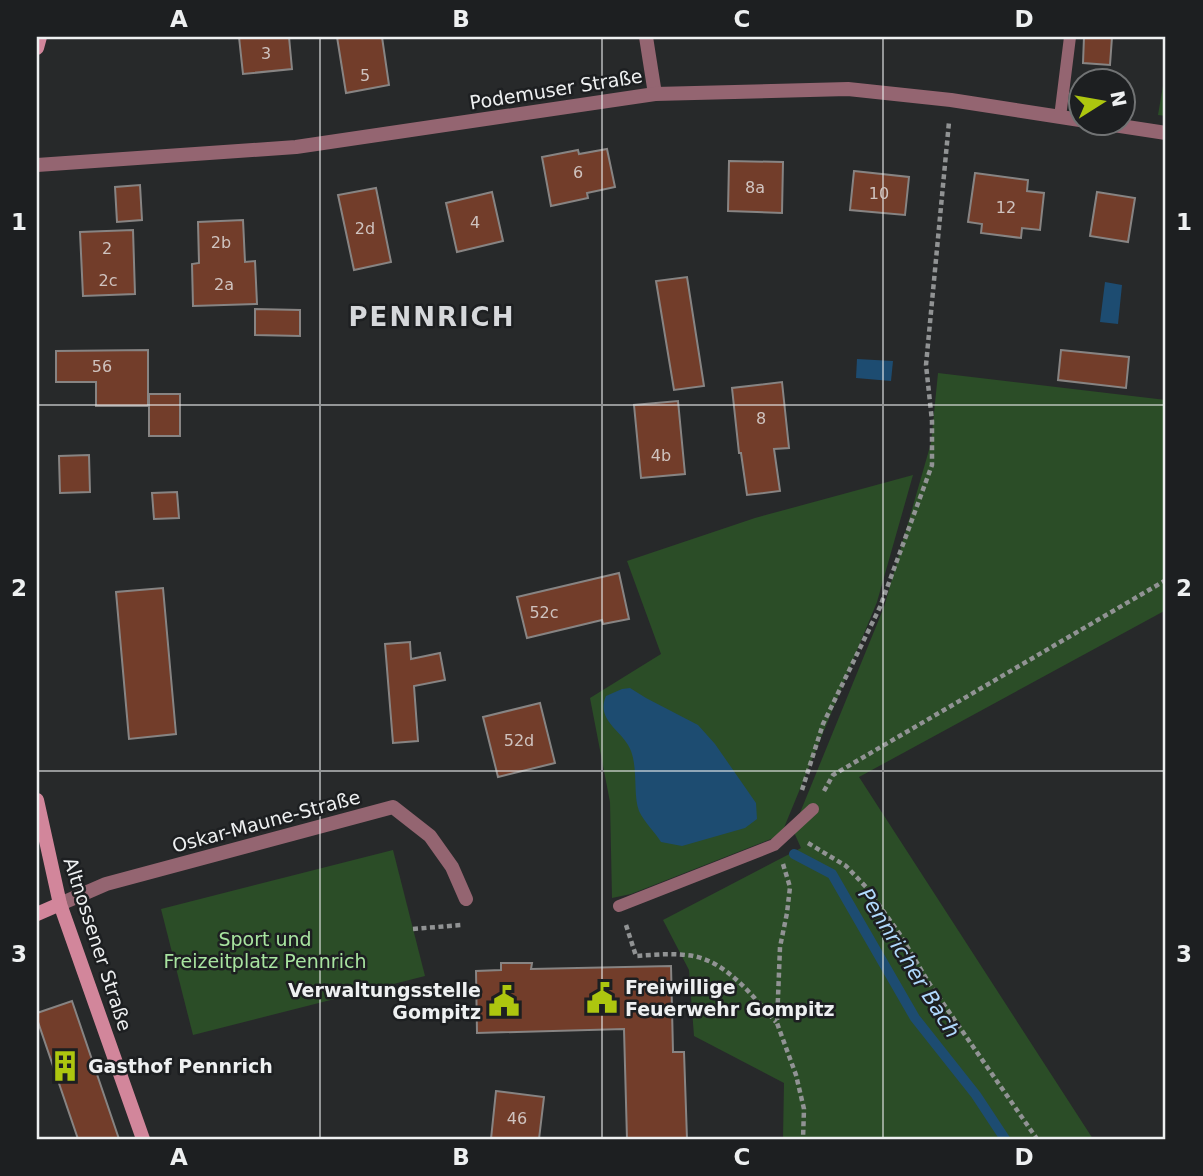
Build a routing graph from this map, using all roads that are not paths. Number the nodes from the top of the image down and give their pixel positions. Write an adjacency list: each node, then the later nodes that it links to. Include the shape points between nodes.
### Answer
1 (40, 37): 4 (street)
2 (646, 37): 5 (street)
3 (1070, 37): 6 (lane)
4 (37, 48)
5 (655, 94): 6 (street, Podemuser Straße, via 848,89); 10 (street, Podemuser Straße, via 296,148)
6 (1060, 117): 7 (street, Podemuser Straße)
7 (1066, 118)
8 (1136, 128): 9 (street)
9 (1166, 133)
10 (37, 165)
11 (37, 800): 14 (street, Altnossener Straße)
12 (813, 810): 15 (lane, via 774,845)
13 (466, 899): 14 (street, Oskar-Maune-Straße, via 452,867 429,836 393,807 106,884)
14 (60, 904): 16 (street, Oskar-Maune-Straße); 17 (street, Altnossener Straße)
15 (620, 906)
16 (37, 915)
17 (143, 1139)

